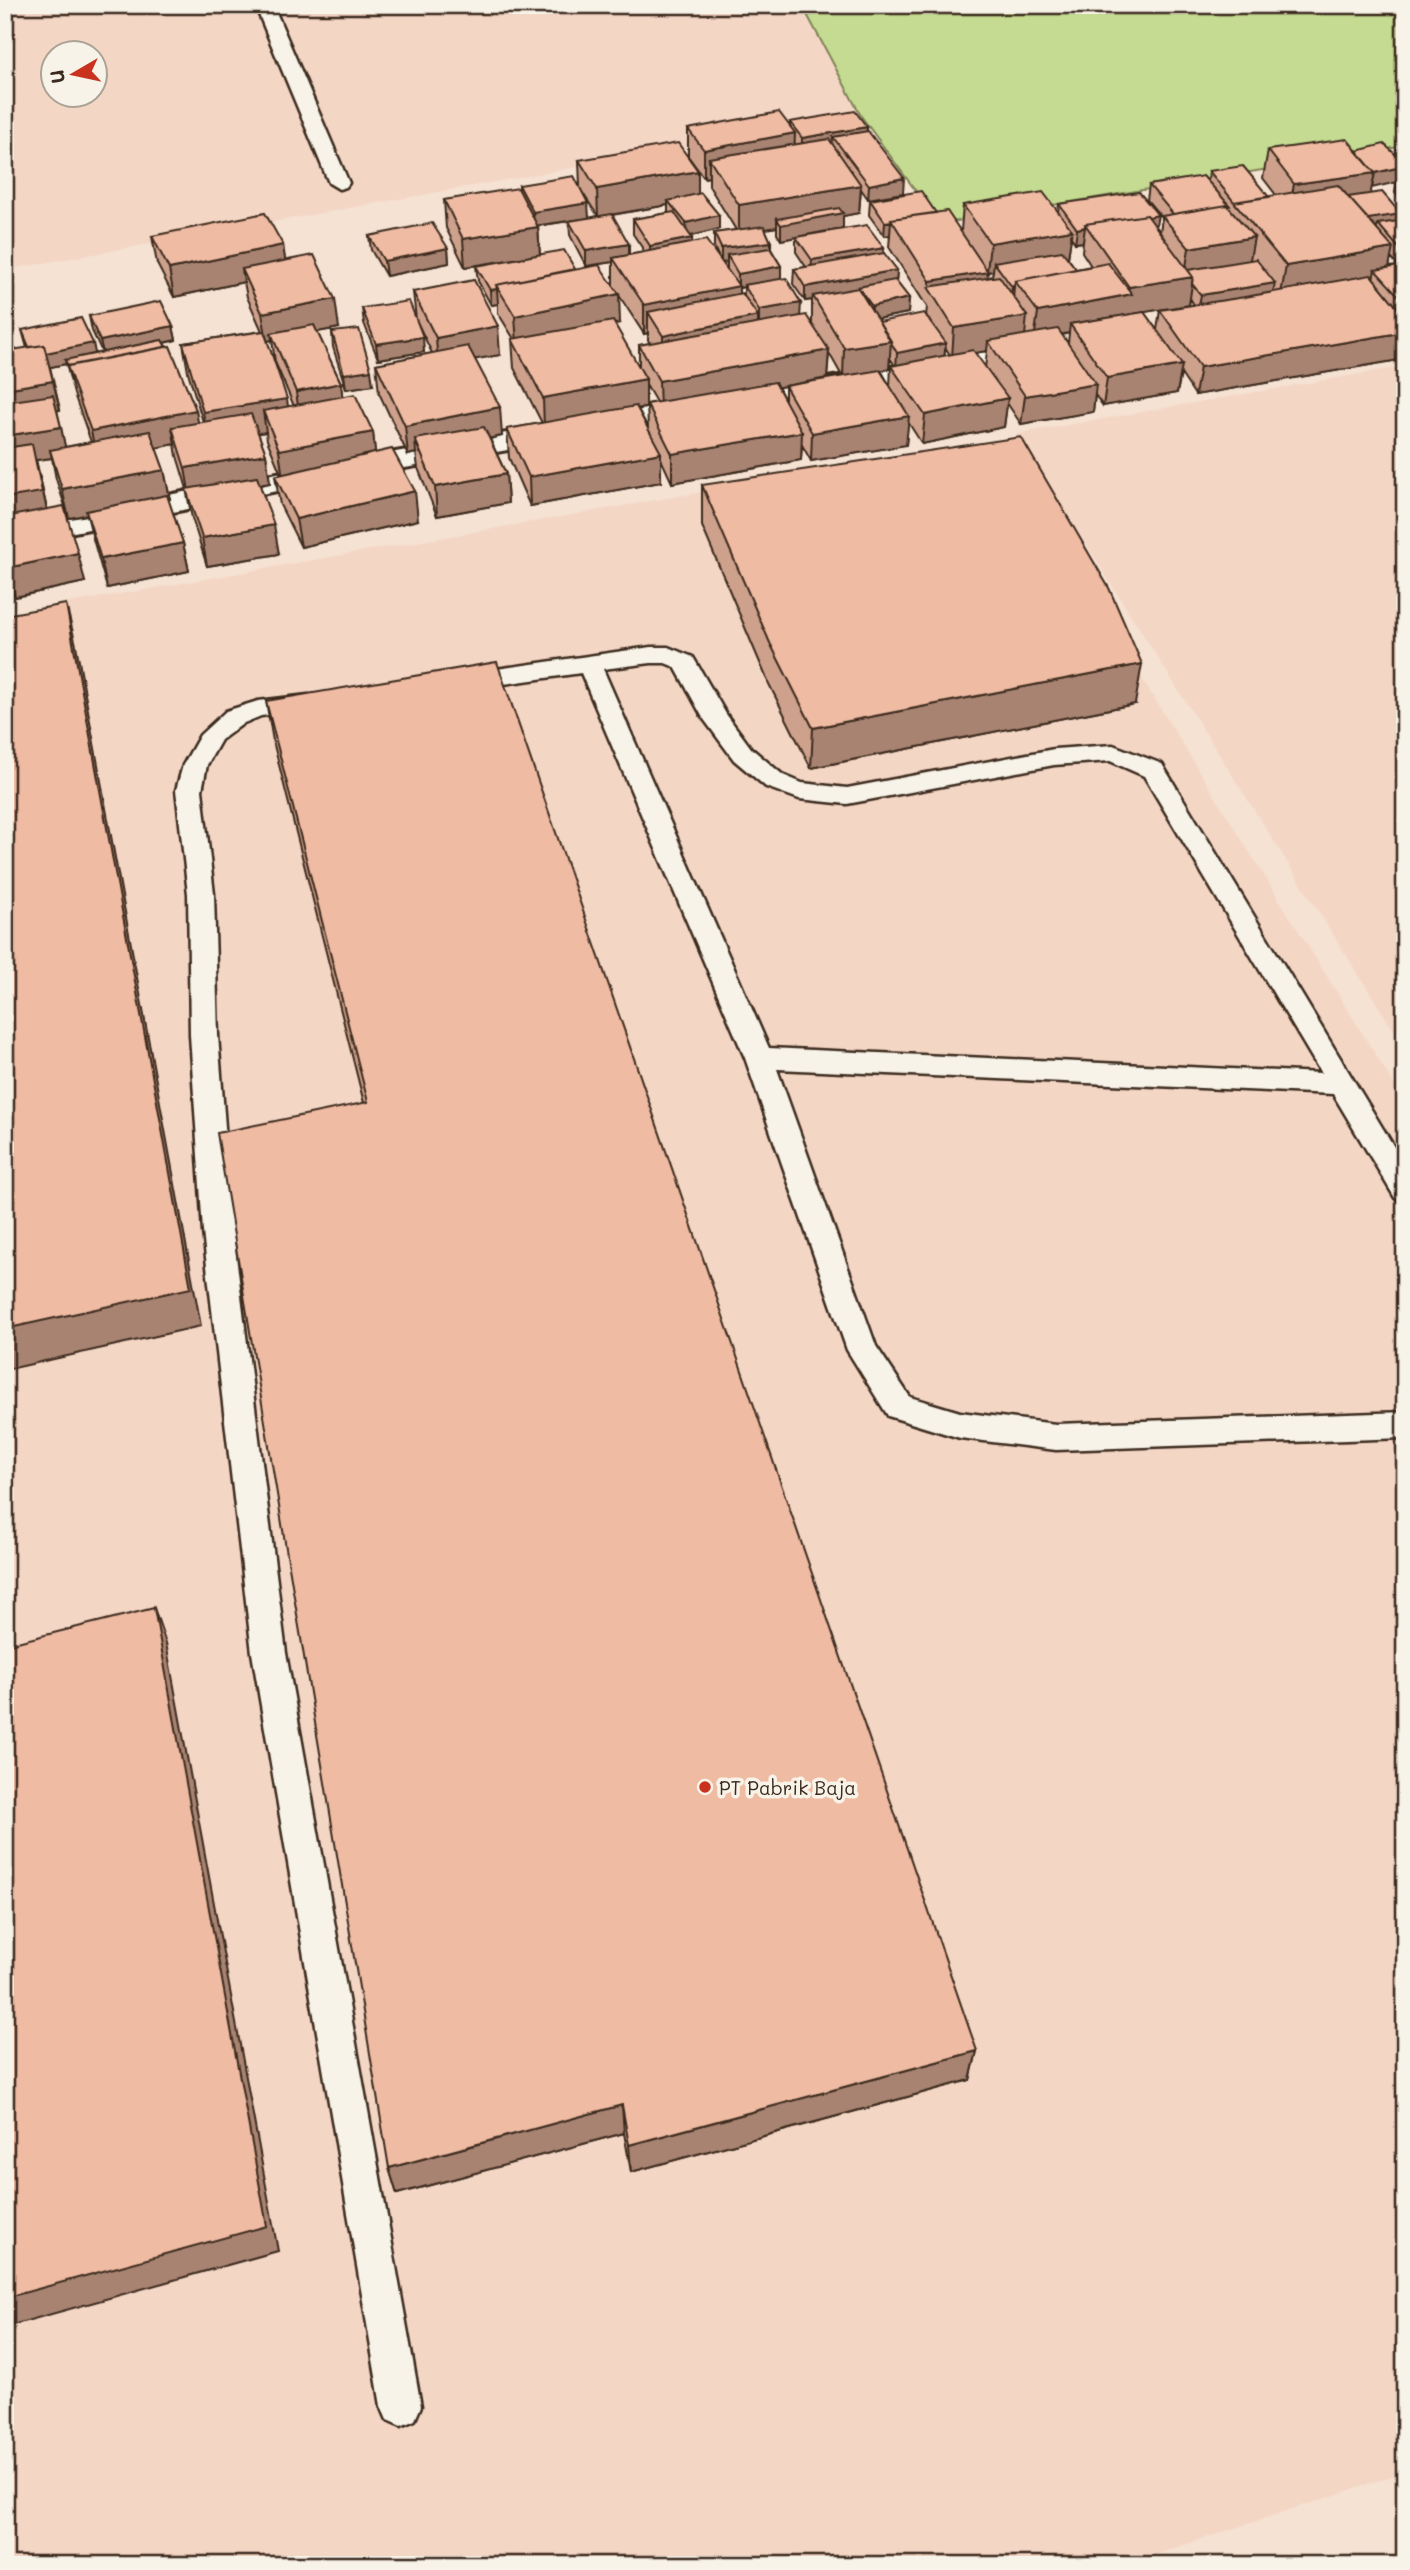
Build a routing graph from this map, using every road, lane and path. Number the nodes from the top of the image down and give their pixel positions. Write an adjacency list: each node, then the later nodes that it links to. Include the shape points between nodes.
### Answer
1 (264, 5): 2 (lane)
2 (339, 183)
3 (1063, 345): 4 (street, via 302,477)
4 (5, 537)
5 (589, 664): 6 (lane); 8 (lane); 9 (lane, via 651,655 685,662 699,691 750,765 791,789 822,795 846,796 1054,757 1113,753 1153,770)
6 (432, 685)
7 (339, 698): 12 (lane, via 258,709 235,717 212,735 195,765 189,790 201,894 204,1035 218,1232 269,1653)
8 (760, 1058): 9 (lane); 11 (lane, via 862,1350 900,1407 960,1425 1056,1437)
9 (1340, 1084): 10 (lane)
10 (1405, 1190)
11 (1405, 1425)
12 (401, 2406)

